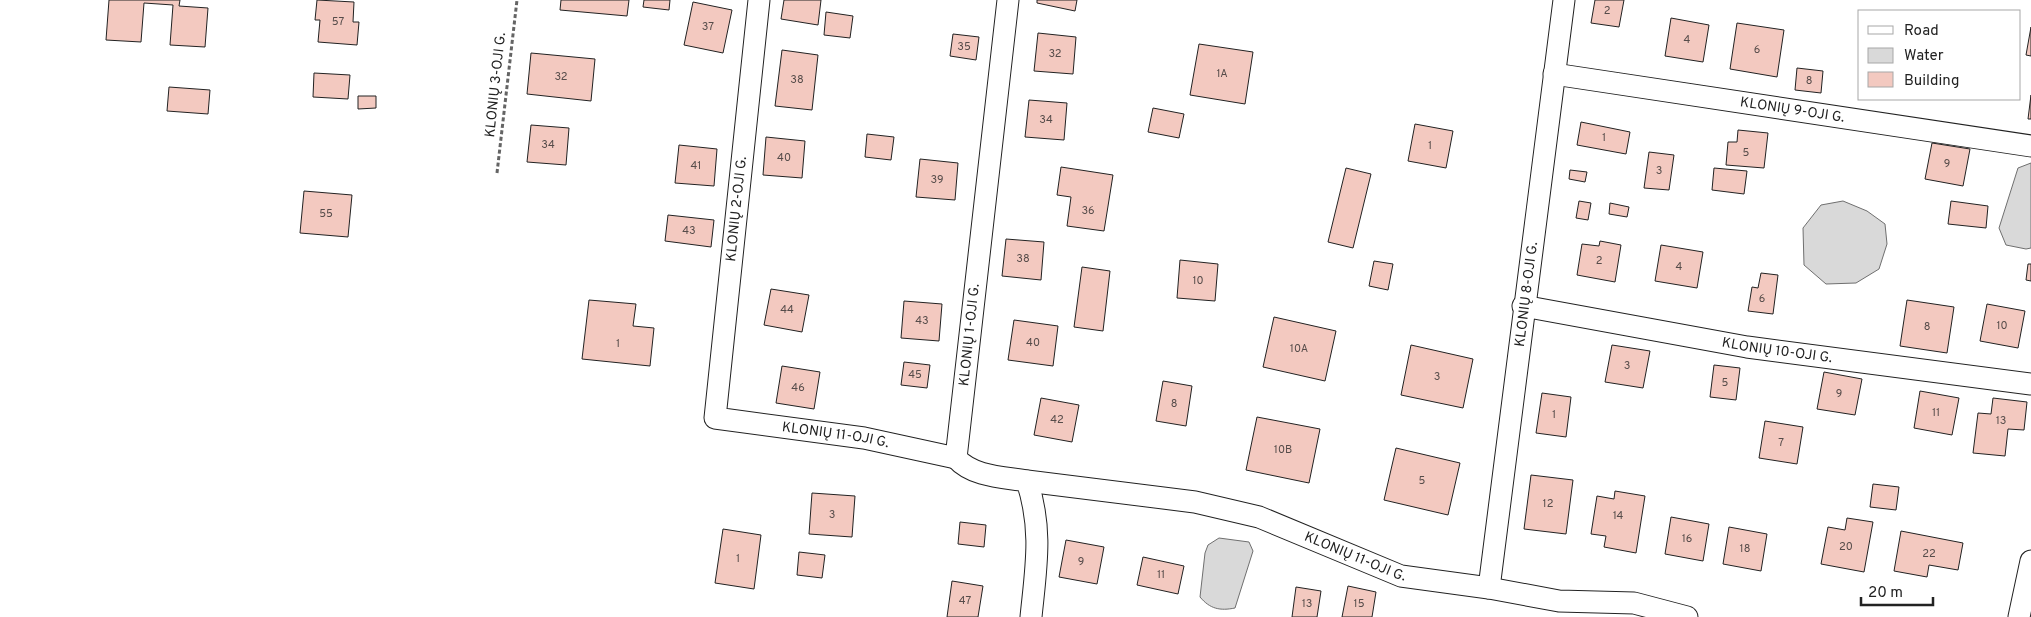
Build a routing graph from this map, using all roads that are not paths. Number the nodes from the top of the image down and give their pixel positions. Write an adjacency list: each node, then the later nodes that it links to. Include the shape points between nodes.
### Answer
1 (759, 0): 8 (street, KLONIŲ 2-OJI G.)
2 (1008, 0): 9 (street, KLONIŲ 1-OJI G.)
3 (1564, 0): 4 (street, KLONIŲ 8-OJI G.)
4 (1554, 74): 5 (street, KLONIŲ 9-OJI G.); 6 (street, KLONIŲ 8-OJI G.)
5 (2031, 146)
6 (1524, 306): 7 (street, KLONIŲ 10-OJI G., via 1747,347); 12 (street, KLONIŲ 8-OJI G.)
7 (2031, 384)
8 (715, 418): 9 (street, KLONIŲ 11-OJI G., via 864,438)
9 (956, 458): 10 (street, via 978,473)
10 (1027, 481): 12 (street, KLONIŲ 11-OJI G., via 1195,502 1250,515 1401,576); 14 (street, via 1038,522)
11 (2031, 561): 16 (street)
12 (1489, 588): 13 (street, KLONIŲ 11-OJI G.)
13 (1564, 609): 15 (street, KLONIŲ 11-OJI G., via 1634,603)
14 (1031, 617)
15 (1687, 617)
16 (2019, 617)

